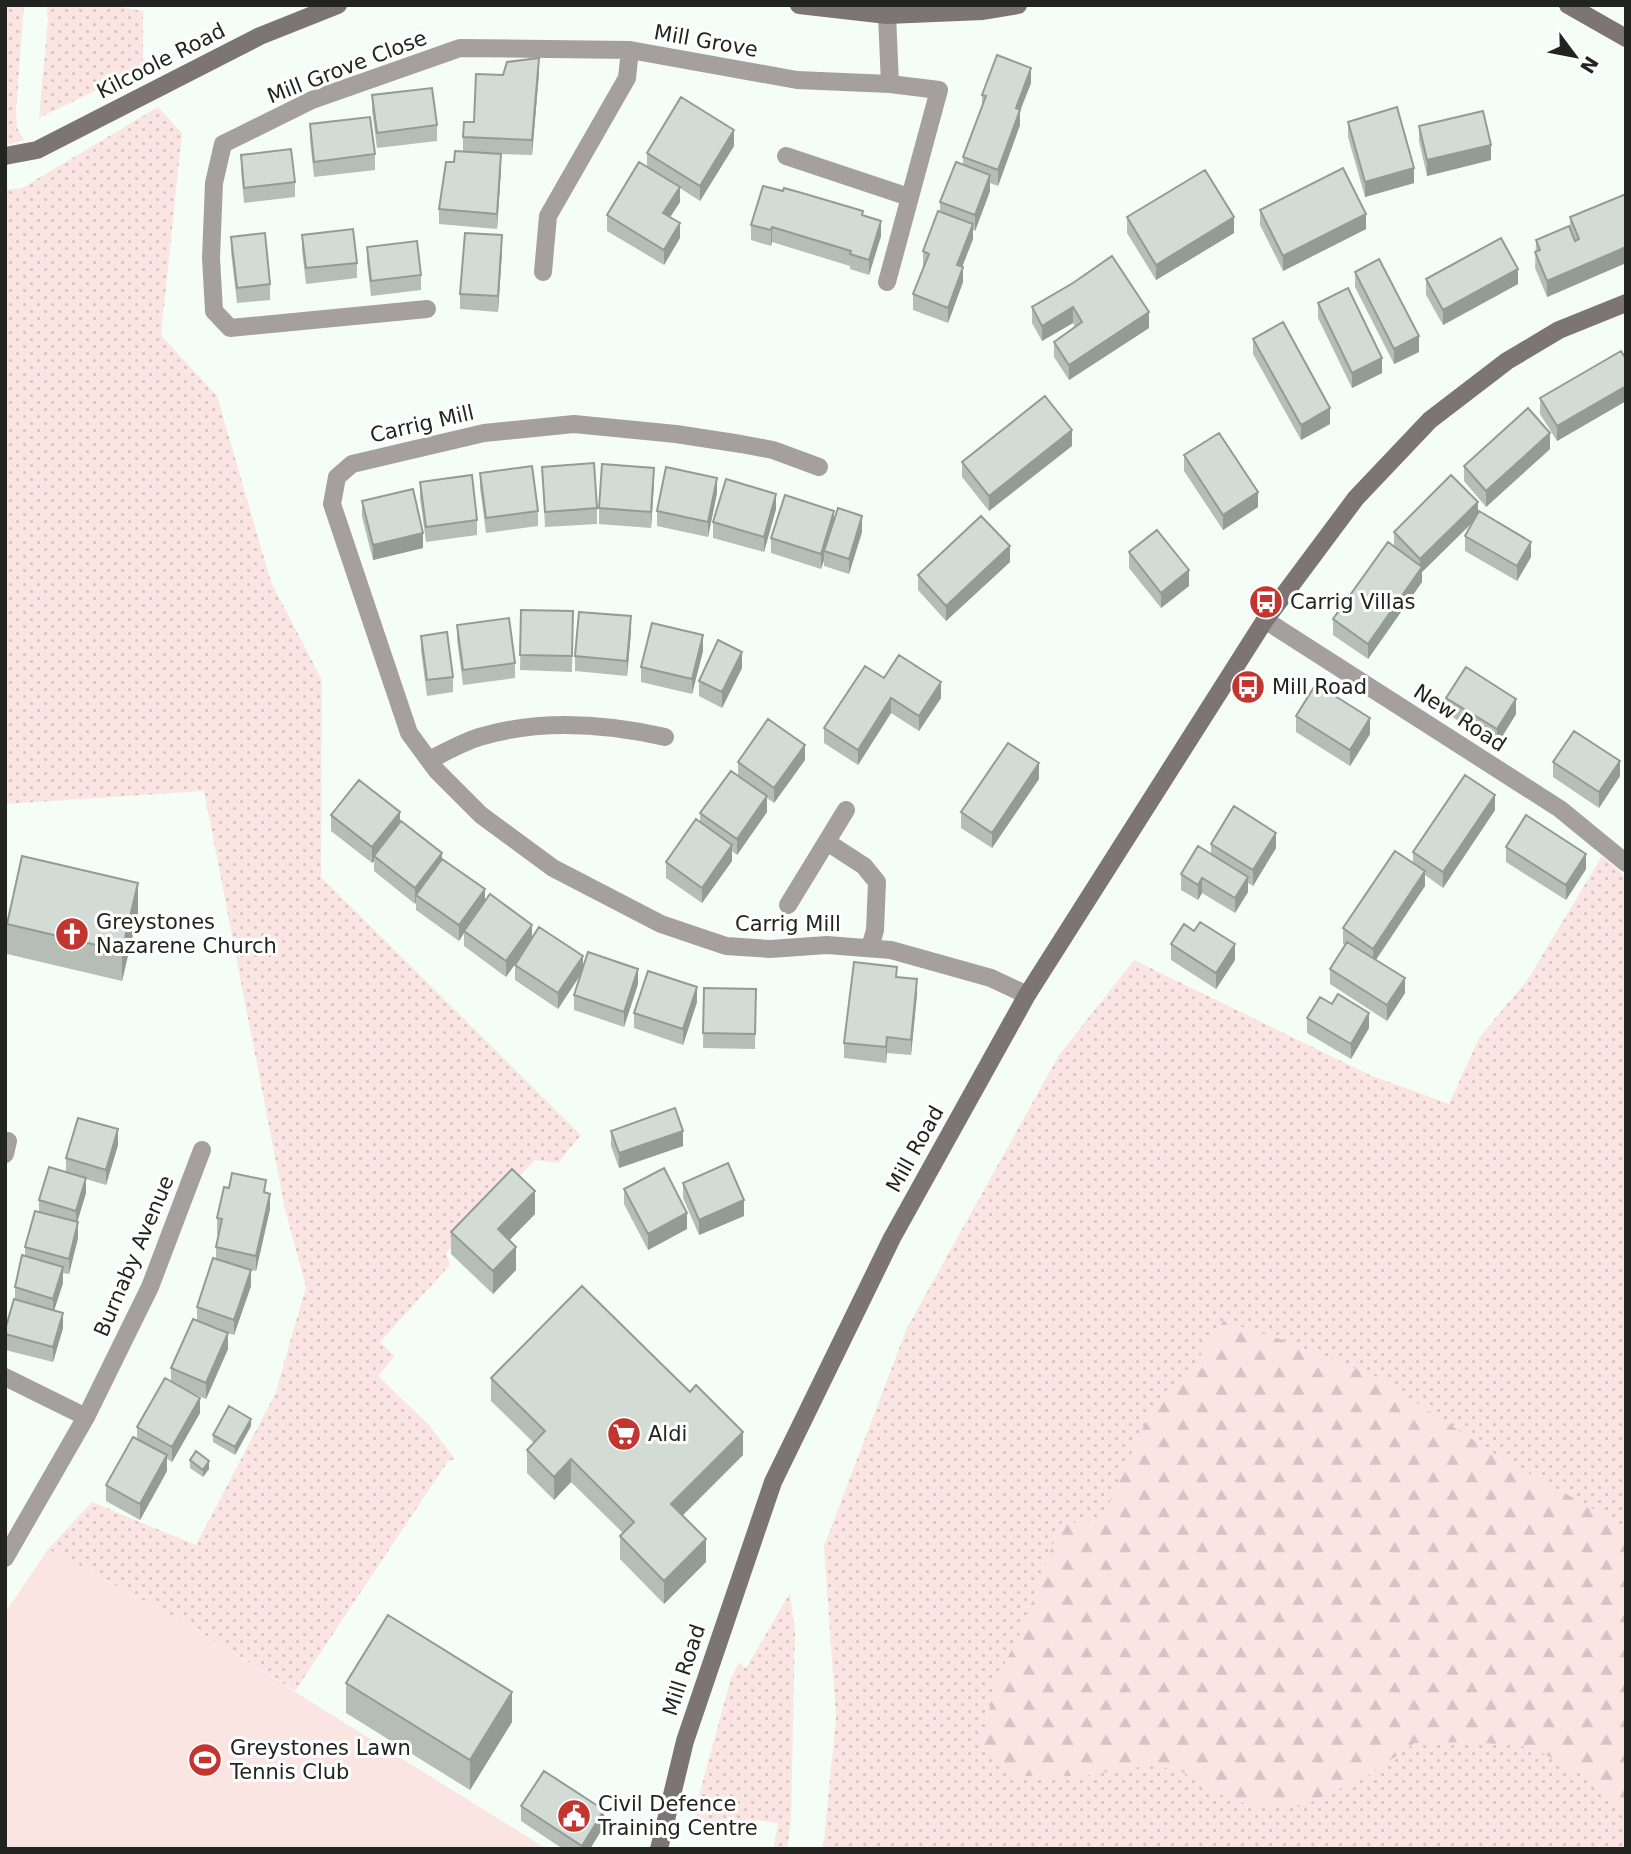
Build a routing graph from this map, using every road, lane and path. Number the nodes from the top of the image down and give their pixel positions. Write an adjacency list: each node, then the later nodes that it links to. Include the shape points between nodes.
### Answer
1 (338, 5): 9 (main road, Kilcoole Road, via 260,36 37,150)
2 (799, 5): 5 (main road)
3 (1018, 5): 5 (main road)
4 (1567, 5): 6 (main road)
5 (887, 15): 8 (street)
6 (1626, 38)
7 (631, 50): 8 (street, Mill Grove, via 797,80); 12 (street, Mill Grove, via 627,78 548,216); 15 (street, Mill Grove Close, via 460,48 312,100 223,144 214,183 211,258 214,311 230,328)
8 (890, 84): 11 (street, Mill Grove, via 939,90)
9 (5, 156)
10 (786, 156): 11 (street)
11 (909, 197): 13 (street, Mill Grove)
12 (543, 272)
13 (887, 282)
14 (1626, 303): 17 (main road, Mill Road, via 1559,330 1507,360 1430,420 1356,498)
15 (427, 309)
16 (820, 467): 19 (street, Carrig Mill, via 741,444 575,424 484,433 352,464 337,477 332,504 408,733)
17 (1265, 620): 22 (street, New Road, via 1560,809); 25 (main road, Mill Road)
18 (665, 737): 19 (street, via 594,725 529,728 482,736)
19 (429, 760): 24 (street, Carrig Mill, via 481,815 553,869 661,925 726,946)
20 (846, 810): 21 (street, Carrig Mill)
21 (827, 842): 23 (street, Carrig Mill); 24 (street, Carrig Mill, via 864,866 877,882)
22 (1626, 863)
23 (788, 905)
24 (870, 948): 25 (street, Carrig Mill, via 991,978)
25 (1027, 995): 30 (main road, Mill Road, via 892,1238 773,1482 685,1741)
26 (202, 1150): 28 (street, Burnaby Avenue, via 150,1287)
27 (5, 1377): 28 (street)
28 (86, 1417): 29 (street, Burnaby Avenue)
29 (5, 1558)
30 (659, 1849)

